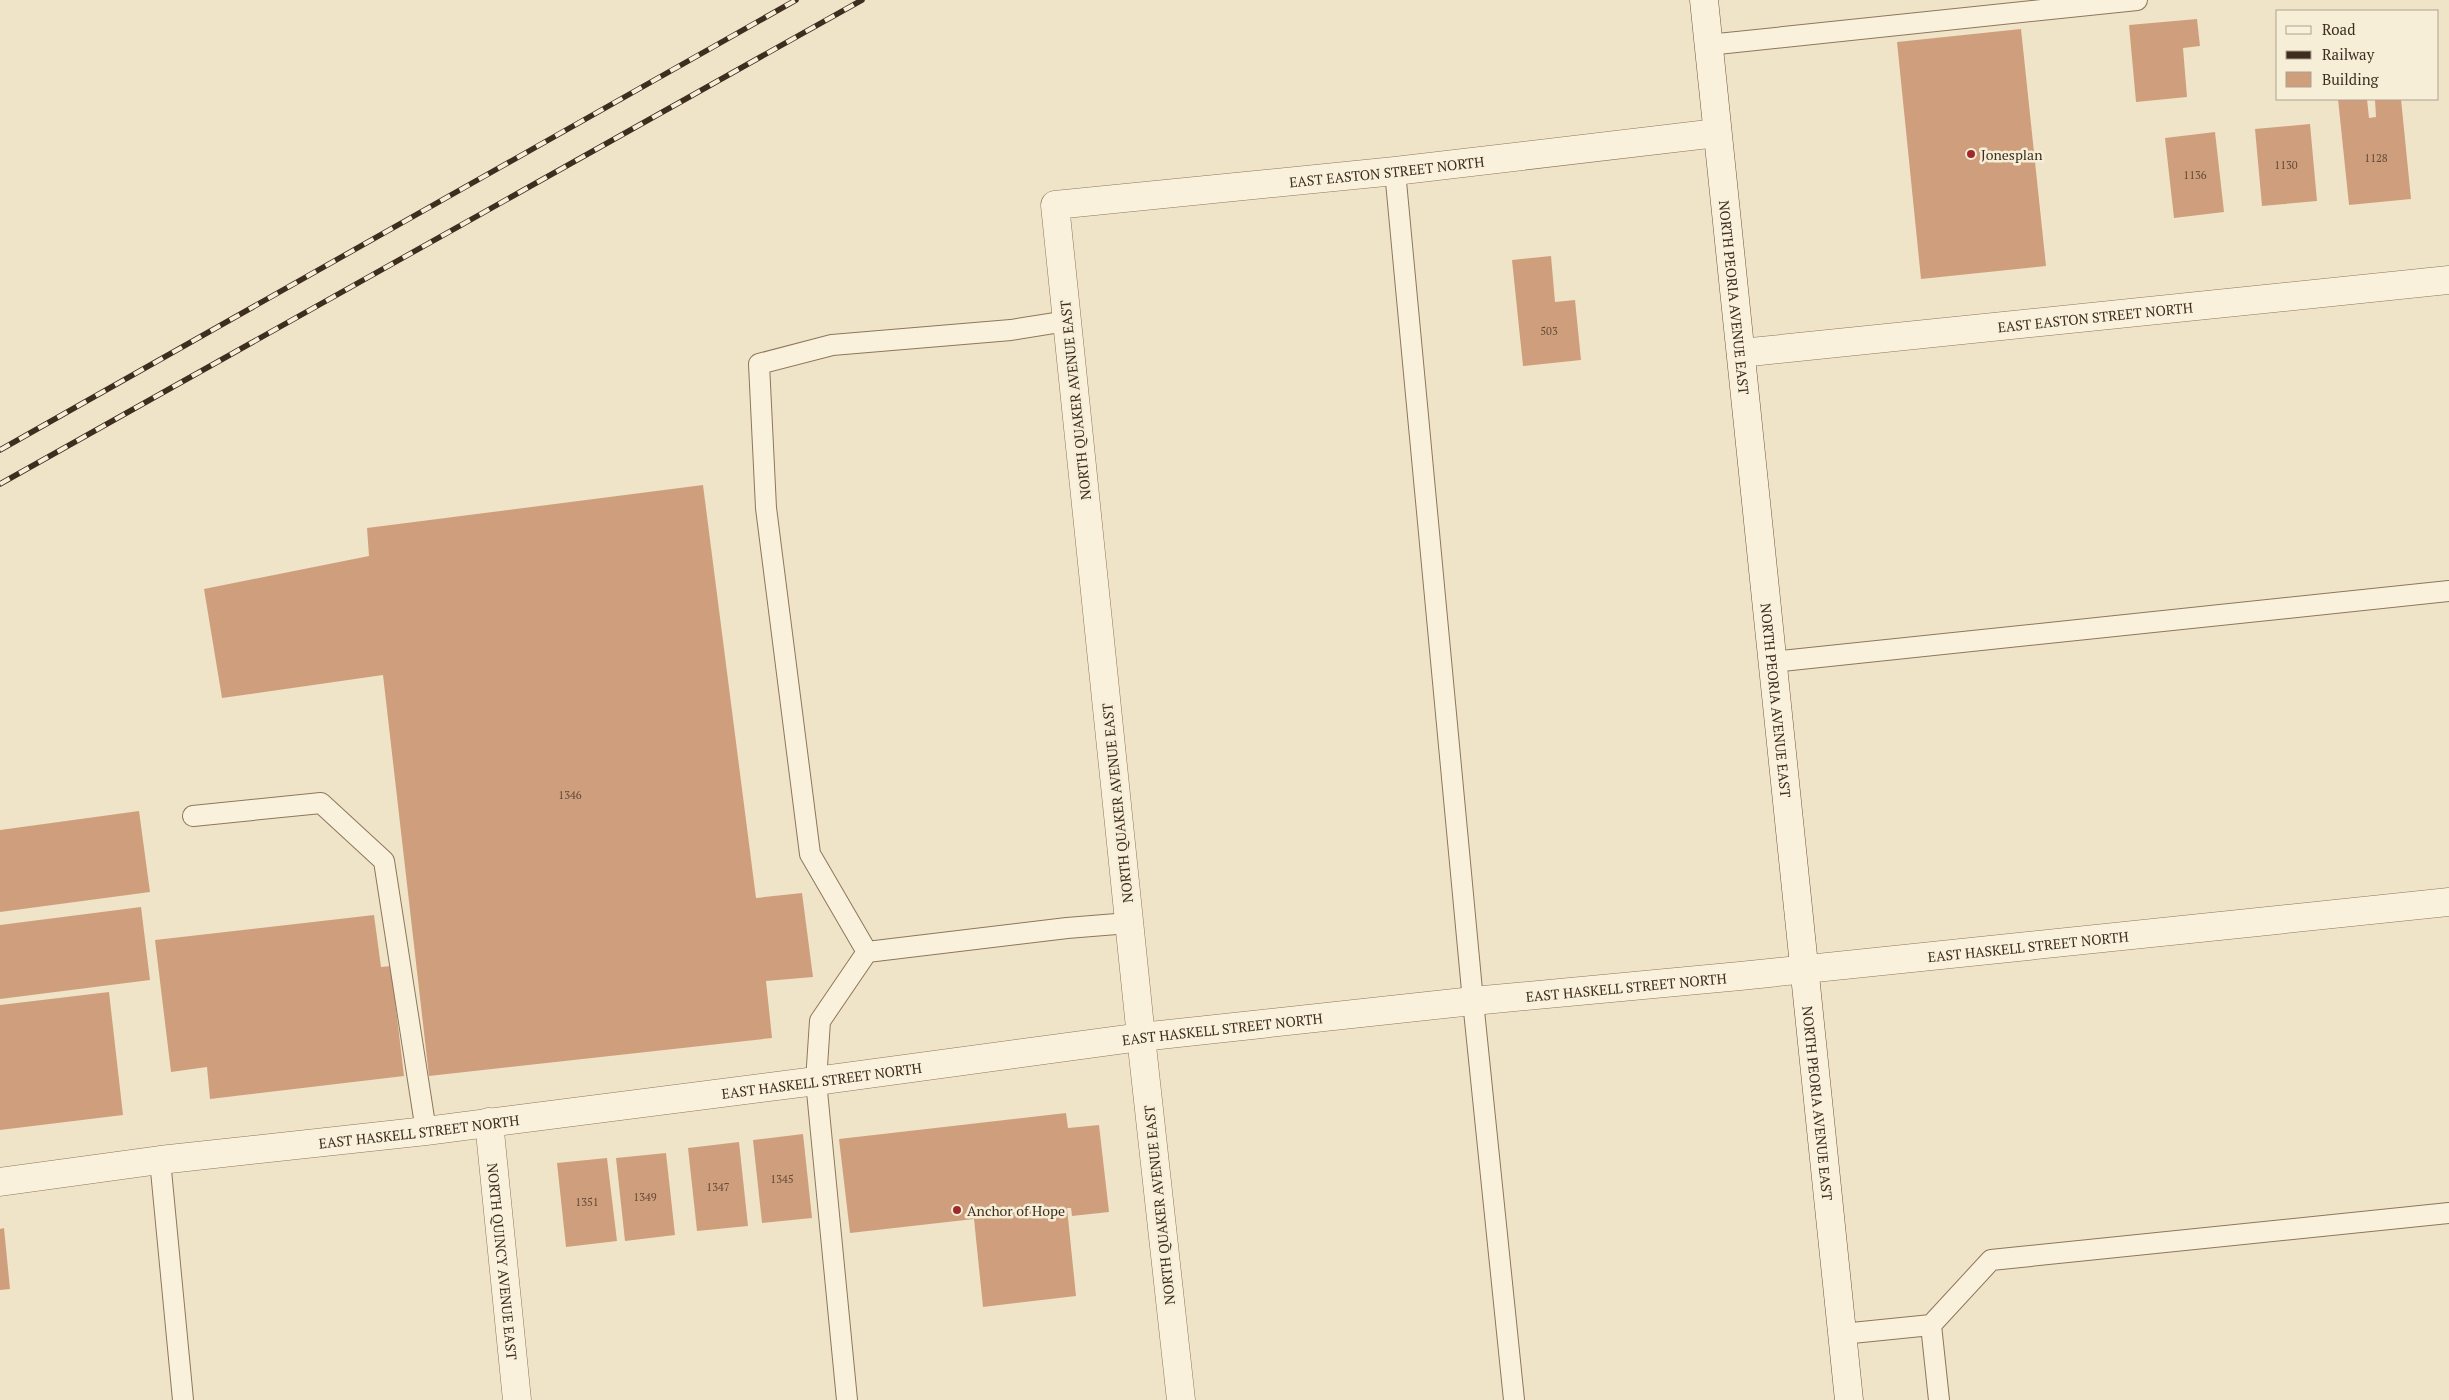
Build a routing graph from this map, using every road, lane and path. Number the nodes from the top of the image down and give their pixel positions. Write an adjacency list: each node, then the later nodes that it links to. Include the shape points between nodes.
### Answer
1 (1704, 0): 3 (street, NORTH PEORIA AVENUE EAST)
2 (2137, 0): 3 (lane)
3 (1708, 45): 4 (street, NORTH PEORIA AVENUE EAST)
4 (1717, 133): 5 (street, EAST EASTON STREET NORTH); 9 (street, NORTH PEORIA AVENUE EAST)
5 (1395, 171): 6 (street, EAST EASTON STREET NORTH); 17 (lane)
6 (1055, 205): 8 (street, NORTH QUAKER AVENUE EAST)
7 (2449, 280): 9 (street, EAST EASTON STREET NORTH)
8 (1067, 321): 14 (street, NORTH QUAKER AVENUE EAST); 15 (lane, via 1011,330 832,345 759,364 766,508 810,854)
9 (1741, 353): 11 (street, NORTH PEORIA AVENUE EAST)
10 (2449, 590): 11 (lane)
11 (1772, 662): 16 (street, NORTH PEORIA AVENUE EAST)
12 (193, 816): 21 (lane, via 321,804 384,861)
13 (2449, 902): 16 (street, EAST HASKELL STREET NORTH)
14 (1129, 923): 15 (lane); 18 (street, NORTH QUAKER AVENUE EAST)
15 (867, 952): 19 (lane, via 820,1021)
16 (1803, 969): 17 (street, EAST HASKELL STREET NORTH); 26 (street, NORTH PEORIA AVENUE EAST)
17 (1473, 1001): 18 (street, EAST HASKELL STREET NORTH); 31 (lane)
18 (1140, 1037): 19 (street, EAST HASKELL STREET NORTH); 30 (street, NORTH QUAKER AVENUE EAST)
19 (816, 1082): 20 (street, EAST HASKELL STREET NORTH); 29 (lane)
20 (489, 1122): 21 (street, EAST HASKELL STREET NORTH); 28 (street, NORTH QUINCY AVENUE EAST)
21 (426, 1131): 22 (street, EAST HASKELL STREET NORTH)
22 (160, 1160): 23 (street, EAST HASKELL STREET NORTH); 27 (lane)
23 (0, 1182)
24 (2449, 1213): 25 (lane, via 1991,1260)
25 (1931, 1325): 26 (lane); 33 (lane)
26 (1842, 1334): 32 (street, NORTH PEORIA AVENUE EAST)
27 (183, 1400)
28 (517, 1400)
29 (848, 1400)
30 (1180, 1400)
31 (1514, 1400)
32 (1849, 1400)
33 (1939, 1400)

